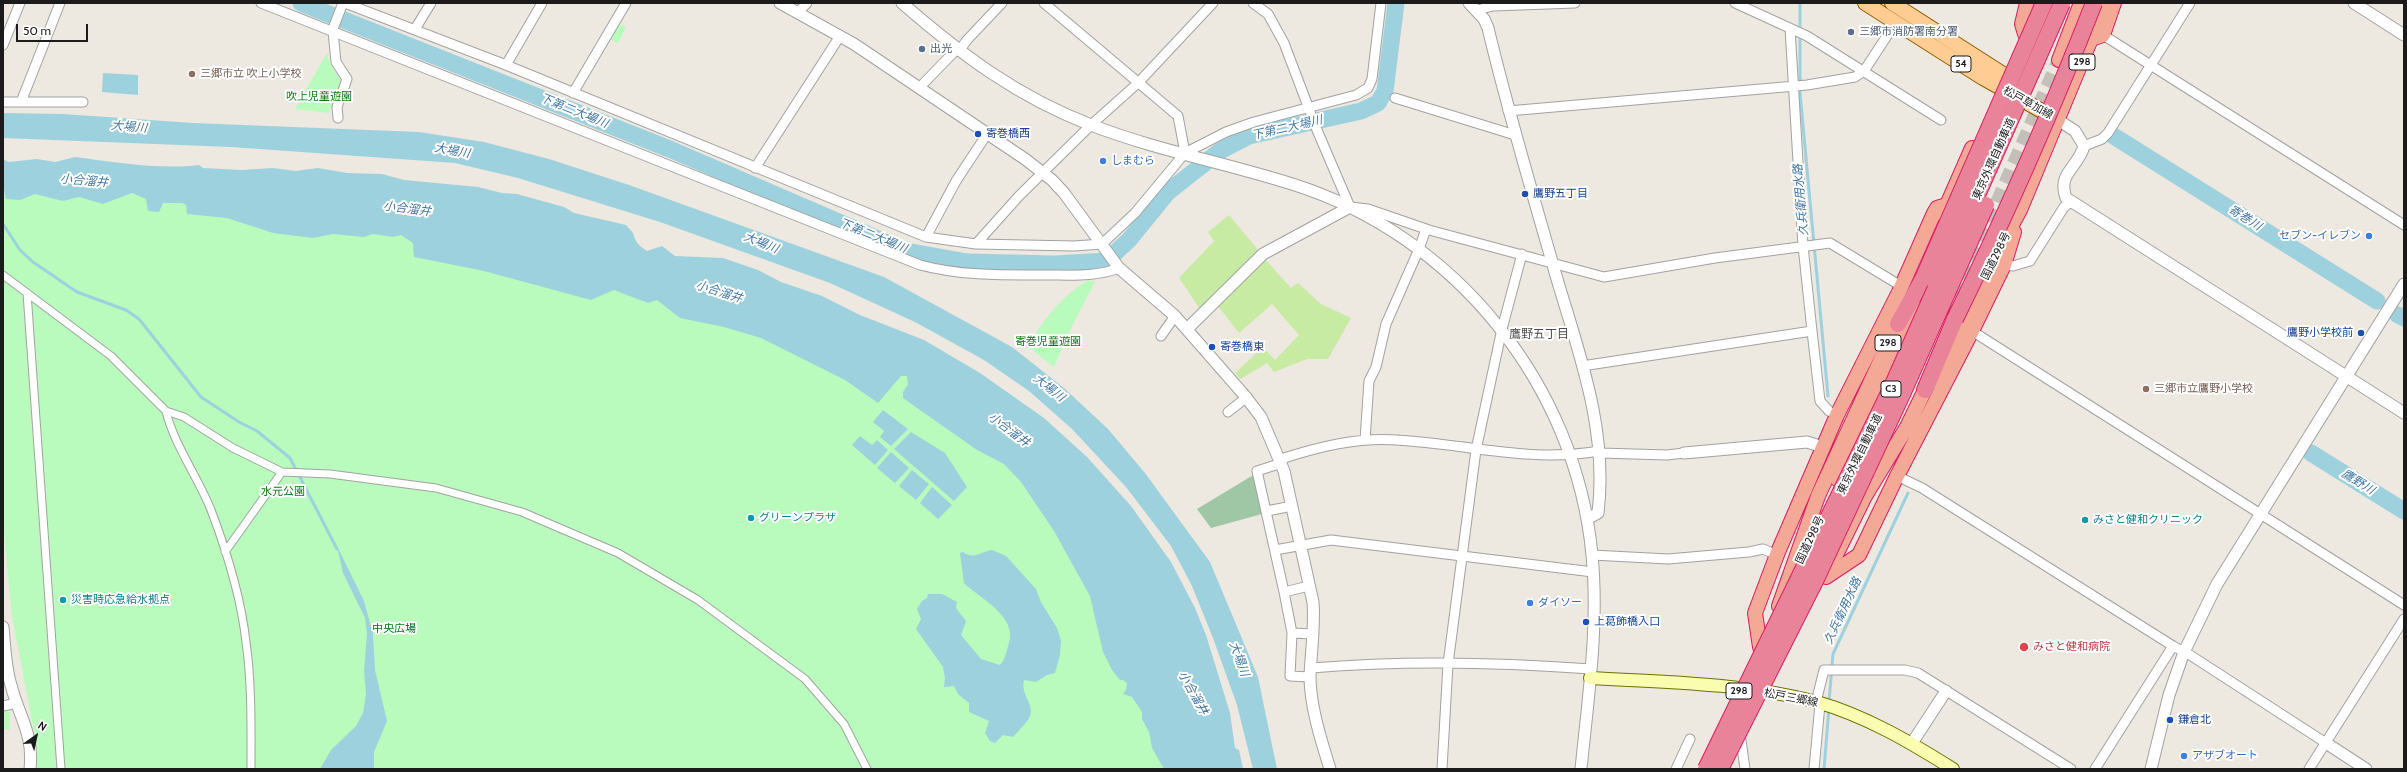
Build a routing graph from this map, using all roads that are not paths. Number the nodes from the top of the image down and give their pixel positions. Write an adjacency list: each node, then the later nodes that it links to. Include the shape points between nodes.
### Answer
1 (20, 3): 41 (street)
2 (60, 3): 55 (street)
3 (261, 3): 36 (street)
4 (344, 3): 34 (street); 36 (street)
5 (431, 3): 34 (street)
6 (542, 3): 45 (street)
7 (626, 3): 52 (street)
8 (780, 3): 33 (street)
9 (807, 3): 33 (street)
10 (902, 3): 43 (street)
11 (1002, 3): 43 (street)
12 (1044, 3): 49 (street)
13 (1213, 3): 49 (street)
14 (1253, 3): 57 (street, via 1268,14 1280,35)
15 (1381, 3): 57 (street, via 1372,79 1368,88 1356,95)
16 (1575, 3): 31 (street)
17 (1735, 3): 35 (street)
18 (1865, 3): 32 (main road, 松戸草加線 / 54)
19 (2027, 3): 37 (highway, 298, via 2022,24)
20 (2037, 3): 37 (highway, 298)
21 (2044, 3): 91 (highway, bridge, via 1923,279)
22 (2054, 3): 42 (highway)
23 (2062, 3): 160 (highway, 東京外環自動車道 / C3, bridge, via 1892,387)
24 (2073, 3): 161 (highway, 東京外環自動車道 / C3, bridge, via 1903,392 1814,581)
25 (2081, 3): 44 (highway, 298)
26 (2094, 3): 90 (highway, bridge, via 2062,85 1999,229)
27 (2101, 3): 40 (highway, 国道298号 / 298)
28 (2114, 3): 40 (highway)
29 (2190, 3): 46 (street)
30 (2354, 3): 38 (street)
31 (1473, 7): 58 (street, via 1488,28)
32 (1900, 10): 47 (street); 48 (main road, 松戸草加線 / 54)
33 (798, 12): 39 (street)
34 (415, 29): 45 (street)
35 (1792, 30): 47 (street, via 1807,36); 50 (street)
36 (332, 31): 59 (street, via 336,62 347,79 337,107); 83 (street, via 920,266 943,272 1014,275 1090,275)
37 (2025, 34): 48 (highway, 298)
38 (2404, 35)
39 (840, 36): 51 (street); 67 (street)
40 (2097, 37): 46 (street); 61 (highway, 国道298号 / 298)
41 (3, 45)
42 (2035, 47)
43 (957, 51): 51 (street); 62 (street, via 1001,81)
44 (2058, 60)
45 (506, 65): 52 (street)
46 (2151, 65): 65 (street, via 2108,133 2102,139); 73 (street)
47 (1864, 71): 50 (street, via 1855,77); 60 (street)
48 (2003, 82): 61 (main road, 松戸草加線 / 54); 70 (highway, 298)
49 (1138, 83): 62 (street); 66 (street, via 1178,116)
50 (1794, 86): 58 (street); 78 (street)
51 (919, 88): 63 (street)
52 (573, 93): 67 (street)
53 (1395, 98): 64 (street)
54 (3, 102): 55 (street)
55 (21, 102): 56 (street)
56 (83, 102)
57 (1309, 110): 66 (street, via 1276,115 1226,132); 71 (street)
58 (1508, 111): 64 (street)
59 (338, 118)
60 (1941, 120)
61 (2058, 120): 65 (street, via 2075,131); 72 (highway, 国道298号 / 298)
62 (1091, 125): 66 (street); 68 (street)
63 (987, 134): 68 (street); 75 (street, via 956,181)
64 (1515, 135): 81 (street)
65 (2084, 146): 69 (street, via 2081,158 2066,175 2063,183 2066,198)
66 (1185, 153): 71 (street, via 1294,184); 77 (street, via 1135,213)
67 (755, 168): 75 (street)
68 (1042, 172): 76 (street); 77 (street, via 1064,193)
69 (2070, 202): 82 (street, via 2064,207 2030,261 2013,266); 98 (street)
70 (1947, 206): 86 (highway, via 1937,208 1934,213); 91 (highway, 298)
71 (1350, 207): 74 (street, via 1368,208); 79 (street, via 1388,227); 92 (street, via 1263,254)
72 (2020, 210): 82 (highway, 298); 99 (highway, 国道298号 / 298, via 1953,346)
73 (2404, 224)
74 (1426, 228): 79 (street); 80 (street)
75 (926, 237): 76 (street)
76 (976, 244): 77 (street)
77 (1103, 246): 83 (street)
78 (1803, 246): 81 (street, via 1604,276); 86 (street, via 1830,243); 94 (street)
79 (1419, 249): 93 (street, via 1464,288); 105 (street, via 1388,317 1376,367 1369,381)
80 (1522, 254): 81 (street); 93 (street)
81 (1553, 263): 97 (street)
82 (2004, 265): 95 (highway, 298)
83 (1117, 266): 89 (street)
84 (3, 275): 87 (street)
85 (2404, 284): 98 (street)
86 (1901, 286): 104 (highway)
87 (27, 293): 101 (street, via 111,356); 152 (street)
88 (1918, 309): 130 (highway, 国道298号 / 298)
89 (1175, 316): 92 (street); 96 (street)
90 (1951, 320): 99 (highway); 114 (highway, 国道298号 / 298)
91 (1898, 324): 130 (highway, 298, via 1818,496)
92 (1187, 329): 100 (street)
93 (1502, 329): 107 (street); 110 (street, via 1540,386)
94 (1812, 331): 97 (street); 104 (street, via 1820,401)
95 (1972, 332): 113 (highway, 298); 117 (street)
96 (1161, 336)
97 (1582, 366): 108 (street, via 1594,409)
98 (2346, 376): 103 (street); 117 (street)
99 (1925, 390): 114 (highway, 国道298号 / 298, via 1907,427)
100 (1247, 397): 102 (street); 111 (street, via 1261,417)
101 (166, 411): 112 (street, via 184,417 233,448); 121 (street, via 170,428 211,510)
102 (1228, 412)
103 (2404, 413)
104 (1837, 415): 106 (highway)
105 (1365, 440): 107 (street, via 1397,440); 111 (street, via 1321,446)
106 (1823, 447): 109 (street, via 1807,442); 124 (highway)
107 (1476, 450): 110 (street); 122 (street)
108 (1599, 452): 109 (street, via 1667,455); 110 (street); 118 (street, via 1602,482 1598,513)
109 (1684, 453)
110 (1571, 456): 118 (street)
111 (1282, 461): 115 (street); 116 (street, via 1257,472)
112 (282, 472): 121 (street); 154 (street, via 330,474 436,488 522,512 618,553 728,618 805,679 844,724)
113 (1897, 476): 126 (highway, 298, via 1859,555); 135 (street, via 1928,492)
114 (1865, 496): 126 (highway, 国道298号 / 298)
115 (1292, 506): 116 (street); 119 (street)
116 (1267, 511): 120 (street)
117 (2260, 513): 129 (street); 137 (street, via 2217,584)
118 (1587, 519): 123 (street)
119 (1300, 544): 120 (street); 122 (street, via 1331,540); 127 (street)
120 (1275, 550): 128 (street)
121 (226, 552): 153 (street, via 246,642 251,709)
122 (1463, 555): 125 (street); 138 (street)
123 (1592, 555): 124 (street, via 1668,559 1763,549); 125 (street)
124 (1777, 555): 136 (highway, via 1755,613)
125 (1593, 572): 140 (street, via 1595,623)
126 (1825, 578): 143 (highway, 国道298号 / 298)
127 (1309, 586): 128 (street); 134 (street, via 1314,618)
128 (1284, 592): 133 (street)
129 (2404, 605)
130 (1776, 612): 136 (highway, 国道298号 / 298)
131 (2404, 619): 149 (street)
132 (3, 627): 144 (street, via 8,674)
133 (1292, 633): 134 (street); 139 (street, via 1290,676)
134 (1313, 634): 139 (street)
135 (2173, 646): 137 (street); 167 (street)
136 (1760, 647): 141 (highway, 国道298号 / 298)
137 (2184, 652): 149 (street); 168 (street, via 2169,695)
138 (1448, 664): 139 (street, via 1374,662); 140 (street, via 1520,664); 156 (street)
139 (1311, 673): 155 (street, via 1314,703)
140 (1591, 673): 141 (main road, 松戸三郷線); 157 (street)
141 (1740, 689): 143 (main road, 松戸三郷線); 159 (highway, 国道298号 / 298)
142 (1946, 691): 145 (street, via 1911,670 1824,670); 150 (street); 166 (street)
143 (1764, 692): 145 (main road, 松戸三郷線); 148 (highway, 国道298号 / 298)
144 (17, 703): 146 (street); 151 (street, via 29,734)
145 (1818, 703): 150 (main road, 松戸三郷線, via 1883,728); 164 (street)
146 (3, 706)
147 (1690, 739): 158 (street)
148 (1740, 740): 162 (highway, 国道298号 / 298); 163 (street)
149 (2326, 743): 169 (street); 170 (street)
150 (1912, 744): 165 (main road, 松戸三郷線)
151 (30, 769)
152 (61, 769)
153 (251, 769)
154 (867, 769)
155 (1330, 769)
156 (1442, 769)
157 (1581, 769)
158 (1676, 769)
159 (1701, 769)
160 (1706, 769)
161 (1720, 769)
162 (1726, 769)
163 (1745, 769)
164 (1814, 769)
165 (1953, 769)
166 (2071, 769)
167 (2095, 769)
168 (2151, 769)
169 (2310, 769)
170 (2366, 769)

